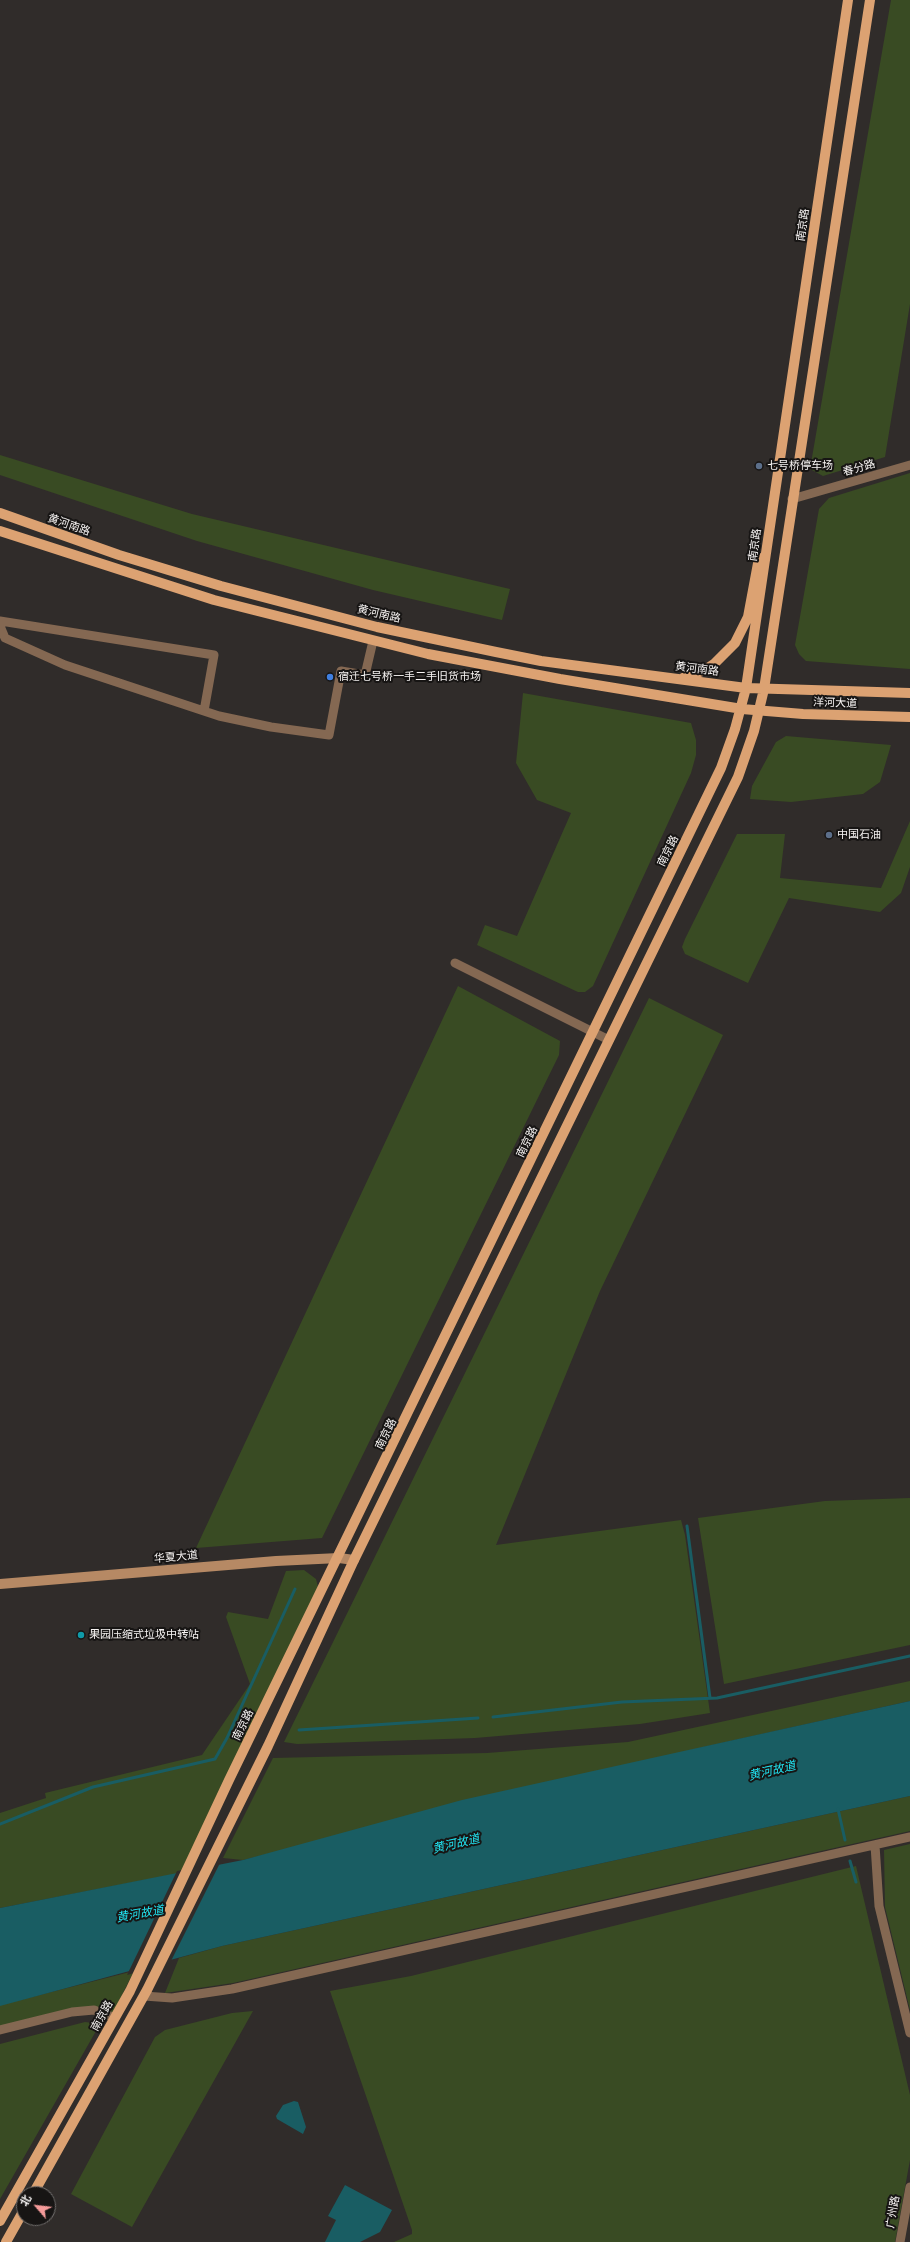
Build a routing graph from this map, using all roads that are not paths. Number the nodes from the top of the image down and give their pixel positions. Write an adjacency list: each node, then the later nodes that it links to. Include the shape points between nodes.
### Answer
1 (848, 0): 4 (main road, 南京路)
2 (870, 0): 5 (main road)
3 (910, 465): 5 (street, 春分路)
4 (778, 475): 11 (main road, via 771,488 748,617 742,632 721,660 704,670); 12 (main road, 南京路)
5 (792, 499): 13 (main road)
6 (0, 513): 11 (main road, 黄河南路, via 119,555 221,586 377,627 541,661)
7 (0, 531): 10 (main road, via 214,600)
8 (0, 621): 17 (street, via 214,655)
9 (0, 626): 17 (street, via 4,638 65,665)
10 (374, 641): 15 (main road, via 525,672); 17 (street, via 365,675 341,671 329,736 271,728)
11 (679, 679): 12 (main road, 黄河南路)
12 (746, 688): 13 (main road, 黄河南路); 15 (main road, 南京路)
13 (764, 689): 14 (main road, 洋河大道); 16 (main road)
14 (910, 693)
15 (742, 709): 16 (main road); 20 (main road, 南京路, via 721,768)
16 (760, 710): 18 (main road, 洋河大道); 21 (main road, via 738,777)
17 (204, 711)
18 (910, 717)
19 (455, 963): 20 (street)
20 (593, 1033): 21 (street); 22 (main road, 南京路)
21 (609, 1040): 23 (main road)
22 (339, 1558): 23 (street, 华夏大道); 24 (street, 华夏大道); 28 (main road, 南京路)
23 (354, 1560): 27 (main road, via 268,1746)
24 (0, 1584)
25 (910, 1836): 26 (street)
26 (875, 1845): 27 (street, via 232,1989 172,1998); 30 (street, via 879,1906)
27 (146, 1993): 31 (main road)
28 (115, 2018): 29 (street, via 94,2010 72,2012); 33 (main road, 南京路)
29 (0, 2030)
30 (910, 2033)
31 (37, 2186)
32 (910, 2187): 36 (street, 广州路)
33 (0, 2221)
34 (16, 2224): 35 (main road)
35 (6, 2242)
36 (900, 2242)

